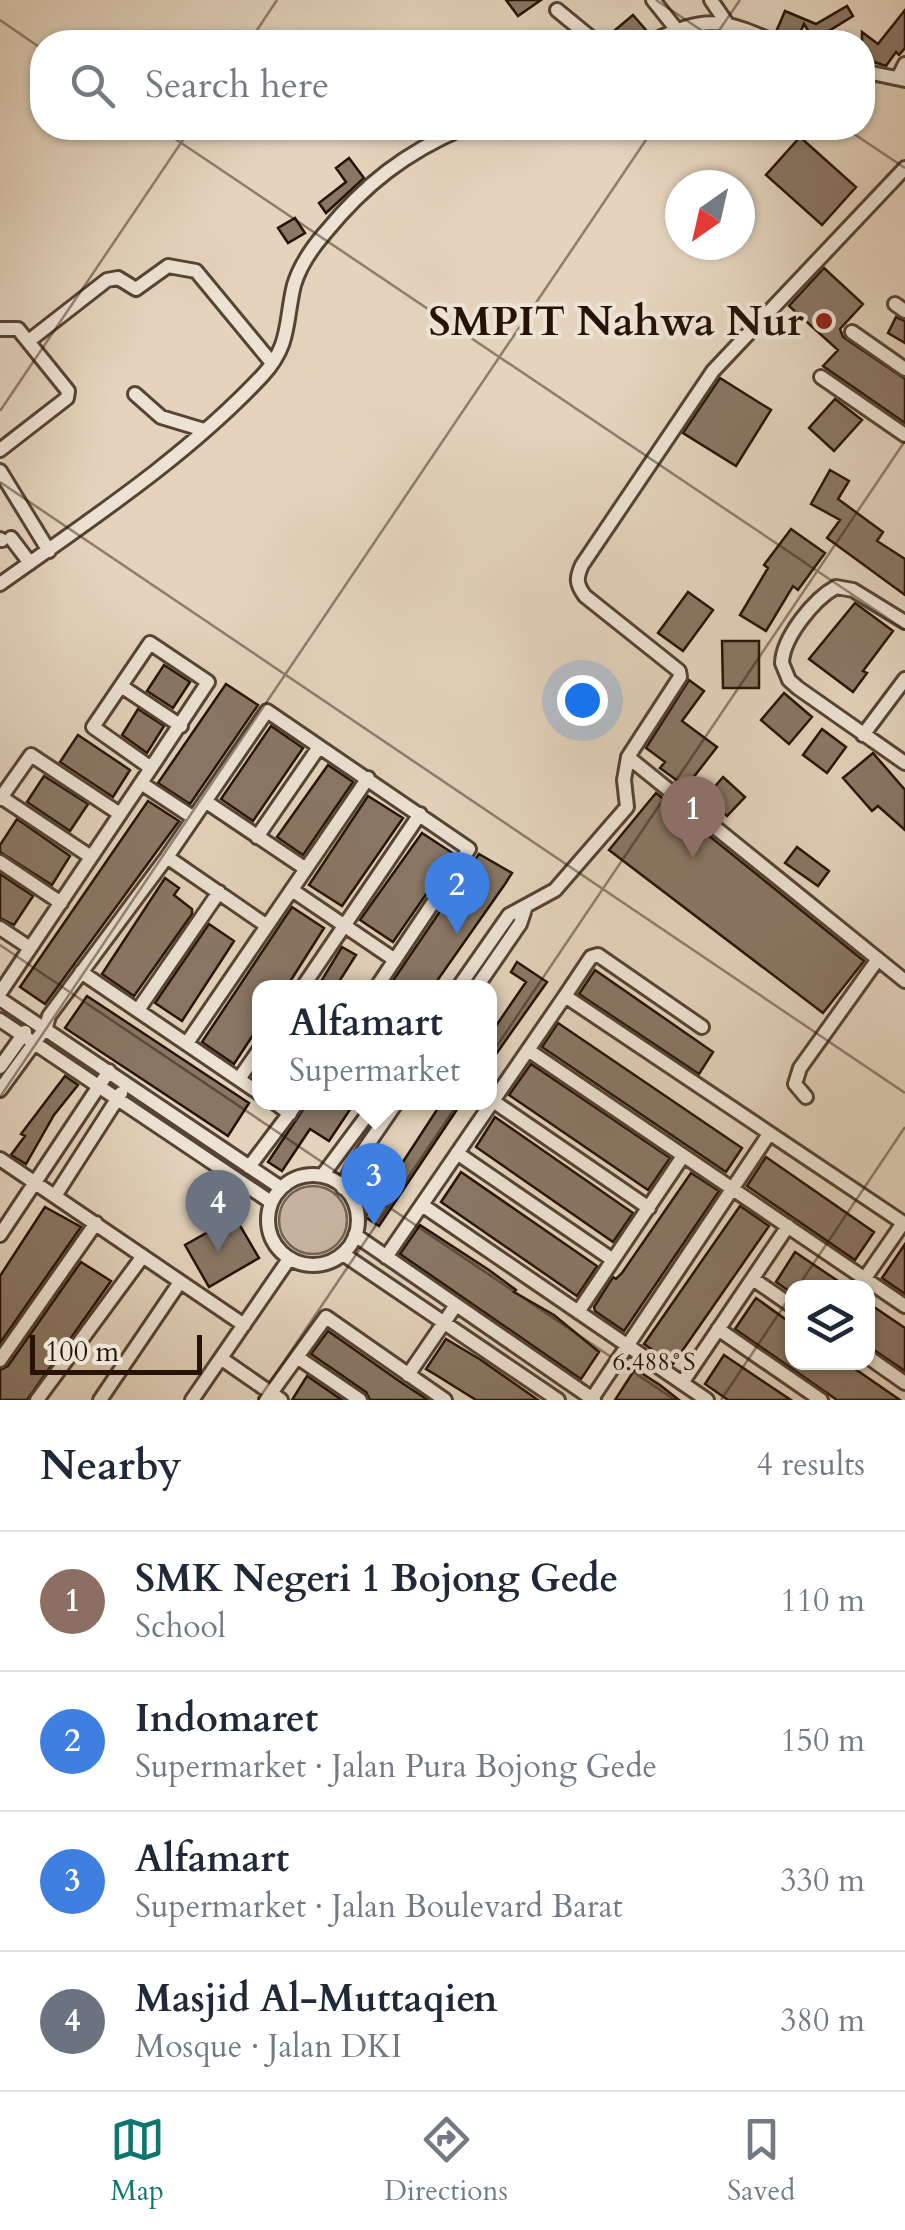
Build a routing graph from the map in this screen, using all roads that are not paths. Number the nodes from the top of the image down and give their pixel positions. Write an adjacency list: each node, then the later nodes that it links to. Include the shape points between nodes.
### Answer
1 (654, 0): 6 (street)
2 (711, 0): 4 (street)
3 (557, 10): 5 (street)
4 (726, 22): 6 (street); 7 (street)
5 (581, 30)
6 (676, 30)
7 (745, 30)
8 (905, 64): 10 (street)
9 (875, 73): 10 (street)
10 (902, 79)
11 (441, 140): 16 (street, via 366,186 314,247 295,282 286,341)
12 (905, 168): 34 (street, via 713,371 582,565 577,576 585,596 678,670 676,684)
13 (0, 330): 15 (street, via 18,329)
14 (852, 332): 17 (street)
15 (30, 340): 16 (street, via 107,280 118,278 136,289 175,266 196,271); 22 (street, via 63,382 67,398)
16 (272, 363): 20 (street)
17 (905, 369)
18 (821, 377): 21 (street)
19 (135, 394): 20 (street, via 161,417)
20 (204, 430): 25 (street)
21 (905, 435)
22 (0, 450)
23 (0, 471): 25 (street)
24 (4, 539): 26 (street)
25 (48, 551): 26 (street)
26 (30, 563): 27 (street)
27 (0, 584)
28 (905, 622): 32 (street, via 853,590 836,587 820,598 782,654 790,680)
29 (905, 678): 32 (street)
30 (121, 686): 31 (street); 31 (street, via 150,644 193,671 208,685); 36 (street, via 93,727)
31 (181, 726): 36 (street)
32 (864, 735): 35 (street)
33 (319, 747): 37 (street); 40 (street, via 267,711); 44 (street)
34 (628, 757): 52 (street, via 627,807 555,890); 57 (street)
35 (905, 763)
36 (152, 768): 38 (street)
37 (368, 778): 42 (street); 48 (street)
38 (142, 783): 41 (street); 43 (street)
39 (1, 798): 41 (street, via 31,755); 45 (street)
40 (205, 801): 43 (street); 44 (street)
41 (120, 814): 45 (street)
42 (420, 814): 53 (street); 58 (street, via 469,849)
43 (194, 818): 46 (street)
44 (257, 837): 48 (street)
45 (92, 857): 51 (street)
46 (167, 857): 50 (street); 59 (street)
47 (0, 862): 51 (street)
48 (306, 870): 49 (street)
49 (292, 890): 53 (street); 54 (street)
50 (219, 892): 54 (street); 67 (street)
51 (61, 903): 56 (street)
52 (526, 906): 62 (street, via 508,915); 63 (street)
53 (344, 925): 58 (street); 60 (street)
54 (268, 926): 73 (street)
55 (0, 928): 56 (street)
56 (30, 948): 65 (street)
57 (878, 959): 64 (street); 84 (street, via 800,1068 795,1084)
58 (395, 960): 61 (street)
59 (81, 972): 67 (street); 70 (street)
60 (307, 980)
61 (381, 980)
62 (463, 980)
63 (482, 980)
64 (905, 981)
65 (0, 996): 69 (street)
66 (564, 996): 71 (street, via 598,955); 74 (street); 91 (street)
67 (138, 1010): 73 (street)
68 (0, 1020): 72 (street)
69 (32, 1020): 70 (street); 72 (street)
70 (47, 1021): 72 (street); 77 (street)
71 (702, 1027)
72 (28, 1039): 76 (street); 81 (street); 82 (street)
73 (187, 1043): 78 (street)
74 (528, 1050): 83 (street); 93 (street)
75 (252, 1060): 78 (street)
76 (0, 1067)
77 (109, 1071): 79 (street); 81 (street)
78 (239, 1079): 80 (street)
79 (127, 1084): 85 (street); 95 (street)
80 (252, 1087)
81 (99, 1088): 85 (street); 97 (street)
82 (0, 1090)
83 (497, 1095)
84 (806, 1097)
85 (118, 1100): 101 (street); 102 (street)
86 (497, 1104): 104 (street)
87 (292, 1110): 95 (street)
88 (371, 1110): 96 (street)
89 (391, 1110): 99 (street)
90 (487, 1110): 92 (street)
91 (769, 1134): 100 (street); 106 (street)
92 (457, 1153): 103 (street); 114 (street)
93 (683, 1156): 100 (street); 104 (street)
94 (0, 1160): 97 (street)
95 (249, 1167): 98 (street)
96 (322, 1176): 98 (street); 99 (street)
97 (34, 1184): 101 (street); 108 (street)
98 (281, 1188): 102 (street)
99 (343, 1188): 109 (street, via 356,1210)
100 (734, 1188): 107 (street); 125 (street)
101 (55, 1196): 105 (street)
102 (271, 1202): 113 (street, via 267,1225)
103 (422, 1205): 112 (street); 121 (street)
104 (649, 1208): 114 (street)
105 (96, 1224): 111 (street); 128 (street)
106 (904, 1224): 116 (street)
107 (788, 1226): 115 (street); 116 (street)
108 (0, 1235)
109 (355, 1235): 110 (street); 112 (street)
110 (343, 1254): 113 (street, via 326,1264); 122 (street)
111 (143, 1256): 117 (street); 134 (street)
112 (386, 1257): 119 (street)
113 (289, 1259): 123 (street)
114 (614, 1260): 121 (street)
115 (753, 1278): 118 (street); 124 (street)
116 (865, 1278): 120 (street)
117 (180, 1282): 123 (street); 135 (street)
118 (785, 1301)
119 (456, 1305): 122 (street); 140 (street)
120 (905, 1306)
121 (578, 1312): 125 (street)
122 (444, 1323): 130 (street); 139 (street)
123 (244, 1325): 127 (street)
124 (718, 1330): 131 (street); 142 (street)
125 (628, 1344): 131 (street); 140 (street)
126 (298, 1356): 130 (street, via 326,1317); 133 (street); 137 (street)
127 (222, 1359): 133 (street); 136 (street)
128 (0, 1360)
129 (875, 1363): 132 (street)
130 (408, 1374): 138 (street)
131 (682, 1383): 141 (street)
132 (905, 1383)
133 (273, 1398)
134 (37, 1400)
135 (100, 1400)
136 (192, 1400)
137 (360, 1400)
138 (445, 1400)
139 (558, 1400)
140 (592, 1400)
141 (707, 1400)
142 (820, 1400)

